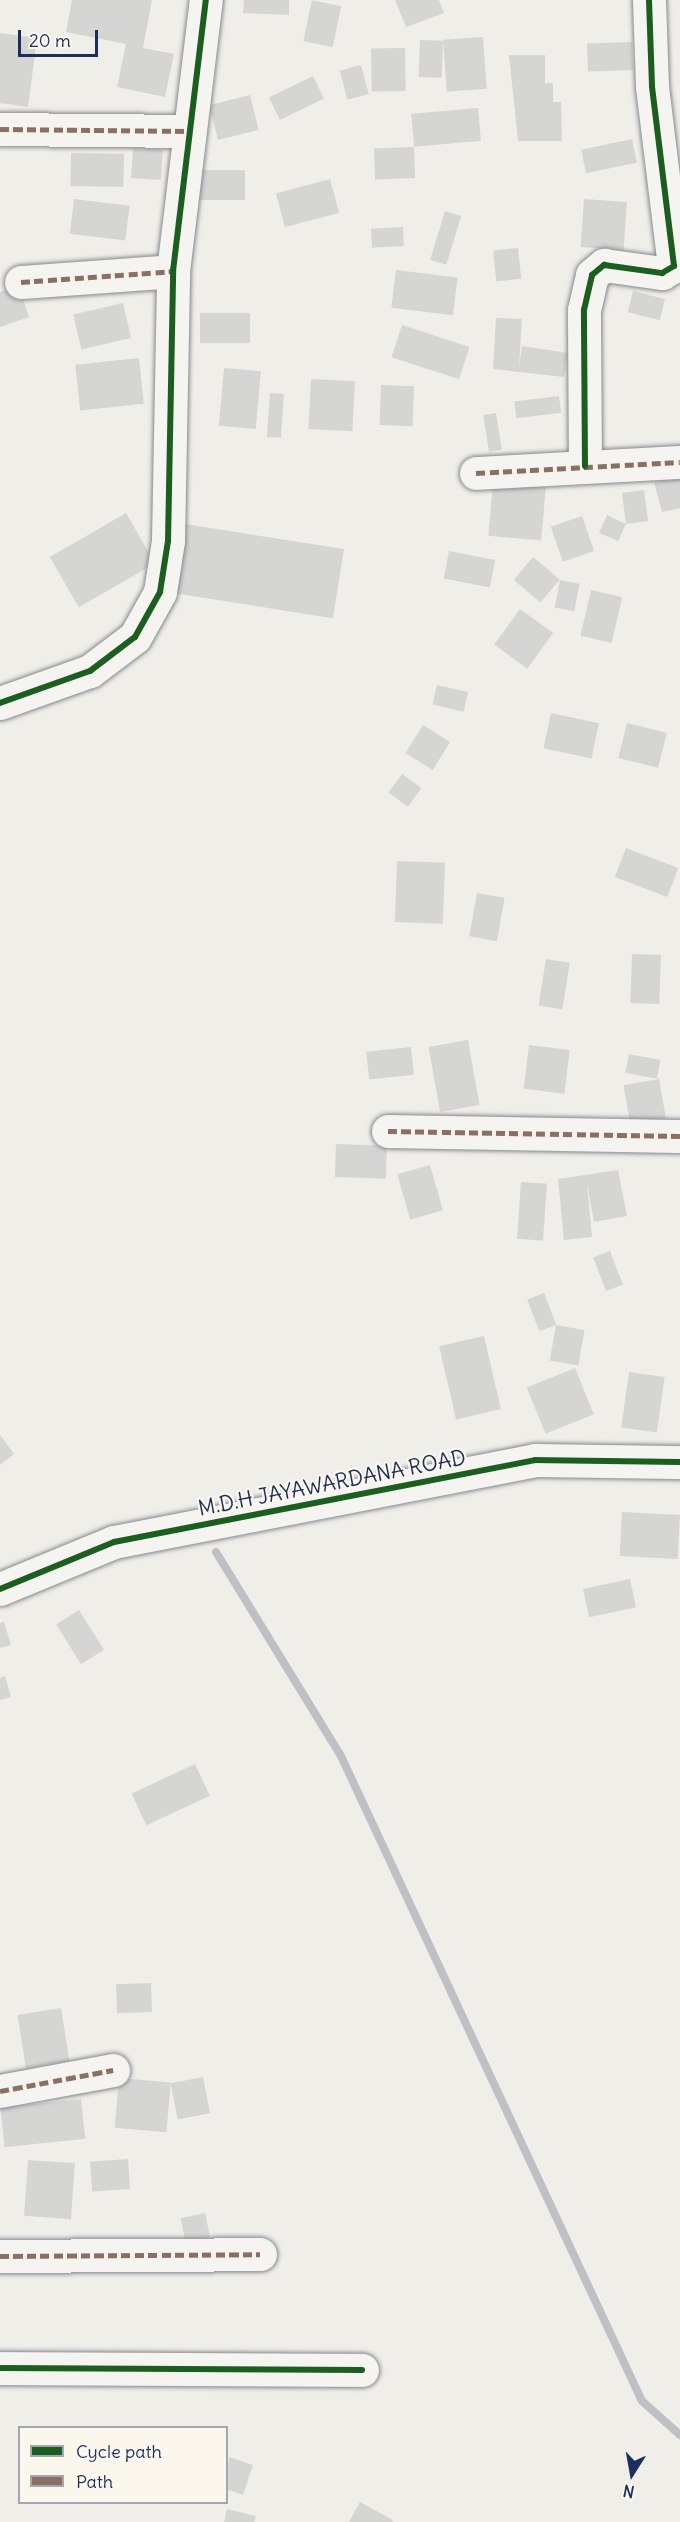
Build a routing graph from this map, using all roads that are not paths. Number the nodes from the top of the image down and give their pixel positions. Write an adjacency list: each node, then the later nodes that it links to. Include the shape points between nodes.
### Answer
1 (206, 0): 4 (street)
2 (649, 0): 8 (street, via 652,86 674,266 662,273 603,265 592,275 584,310)
3 (0, 129): 4 (street)
4 (188, 131): 5 (street)
5 (173, 271): 6 (street); 10 (street, via 168,541 160,592 135,637 90,671)
6 (21, 282)
7 (680, 462): 8 (street)
8 (585, 466): 9 (street)
9 (476, 473)
10 (0, 703)
11 (388, 1131): 12 (street)
12 (680, 1136)
13 (680, 1462): 14 (street, M.D.H JAYAWARDANA ROAD, via 535,1460 114,1542)
14 (0, 1589)
15 (113, 2070): 16 (street)
16 (0, 2091)
17 (260, 2254): 18 (street)
18 (0, 2256)
19 (0, 2368): 20 (street)
20 (362, 2370)

